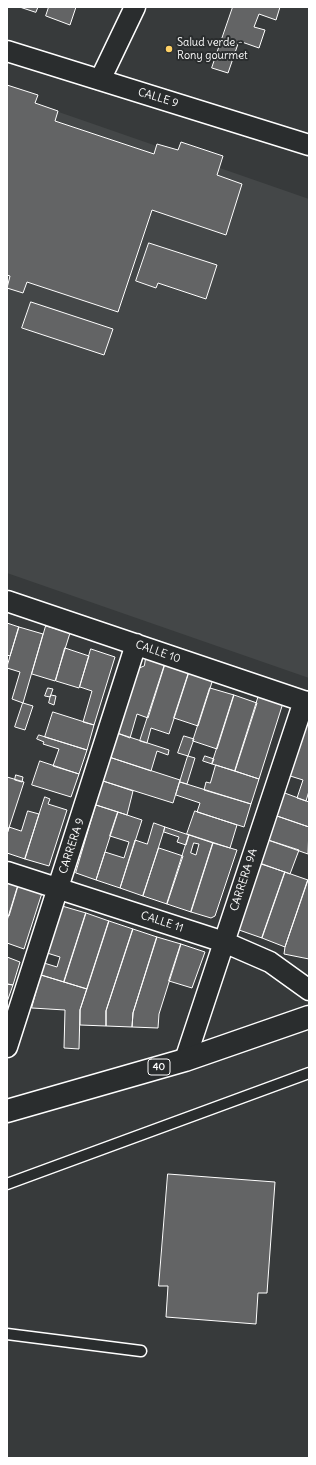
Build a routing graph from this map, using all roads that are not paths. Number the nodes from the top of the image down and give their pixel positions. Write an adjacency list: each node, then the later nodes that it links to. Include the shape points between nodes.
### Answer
1 (135, 7): 3 (street)
2 (7, 51): 3 (street, CALLE 9)
3 (100, 80): 4 (street, CALLE 9)
4 (309, 145)
5 (7, 601): 6 (street, CALLE 10)
6 (136, 644): 7 (street, CALLE 10); 9 (street, CARRERA 9)
7 (306, 702): 10 (street, CARRERA 9A)
8 (7, 872): 9 (street, CALLE 11)
9 (58, 889): 10 (street, CALLE 11); 13 (street, CARRERA 9)
10 (224, 942): 11 (street, CALLE 11, via 270,962); 14 (street, CARRERA 9A)
11 (309, 990)
12 (309, 1017): 14 (highway, 40)
13 (7, 1047)
14 (185, 1060): 16 (highway, 40)
15 (309, 1073): 17 (lane)
16 (7, 1111)
17 (7, 1184)
18 (7, 1334): 19 (lane)
19 (141, 1351)

